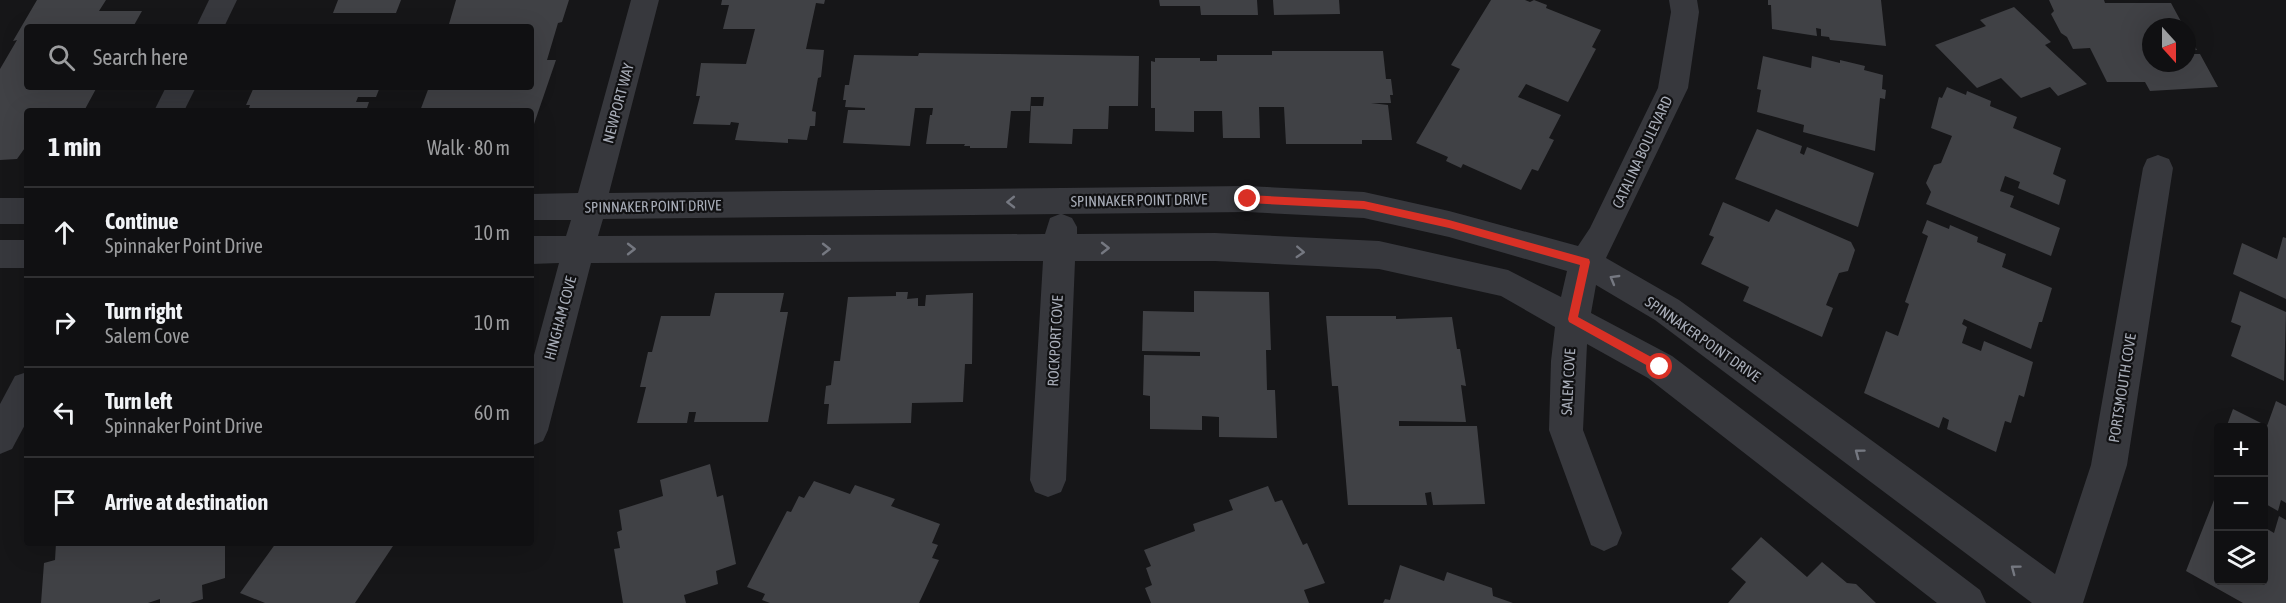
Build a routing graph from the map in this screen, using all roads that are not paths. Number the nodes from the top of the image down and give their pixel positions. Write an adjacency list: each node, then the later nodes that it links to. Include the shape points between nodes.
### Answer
1 (223, 0): 4 (street)
2 (645, 0): 10 (street, NEWPORT WAY)
3 (1683, 0): 18 (street, CATALINA BOULEVARD, via 1685,12 1672,88 1620,201)
4 (211, 24)
5 (180, 90): 6 (street)
6 (170, 108)
7 (2158, 168): 26 (street, PORTSMOUTH COVE, via 2109,465)
8 (1062, 201): 10 (street, SPINNAKER POINT DRIVE, one-way to 10); 13 (street, ROCKPORT COVE); 18 (street, SPINNAKER POINT DRIVE, via 1248,199 1364,205)
9 (534, 207): 10 (street, SPINNAKER POINT DRIVE)
10 (590, 207): 14 (street, HINGHAM COVE)
11 (0, 211): 12 (street)
12 (24, 211)
13 (1059, 248): 14 (street, one-way to 13); 19 (street, one-way to 19, via 1215,247 1379,255 1508,284); 23 (street, ROCKPORT COVE)
14 (579, 249): 15 (street); 21 (street, HINGHAM COVE)
15 (534, 250)
16 (0, 254): 17 (street)
17 (24, 254)
18 (1586, 262): 19 (street, SALEM COVE); 26 (street, SPINNAKER POINT DRIVE, one-way to 18, via 1667,310)
19 (1573, 319): 24 (street, SALEM COVE, via 1566,430); 25 (street, via 1660,367)
20 (24, 393): 22 (street)
21 (534, 419)
22 (0, 438)
23 (1048, 480)
24 (1604, 533)
25 (1967, 603)
26 (2063, 603)

